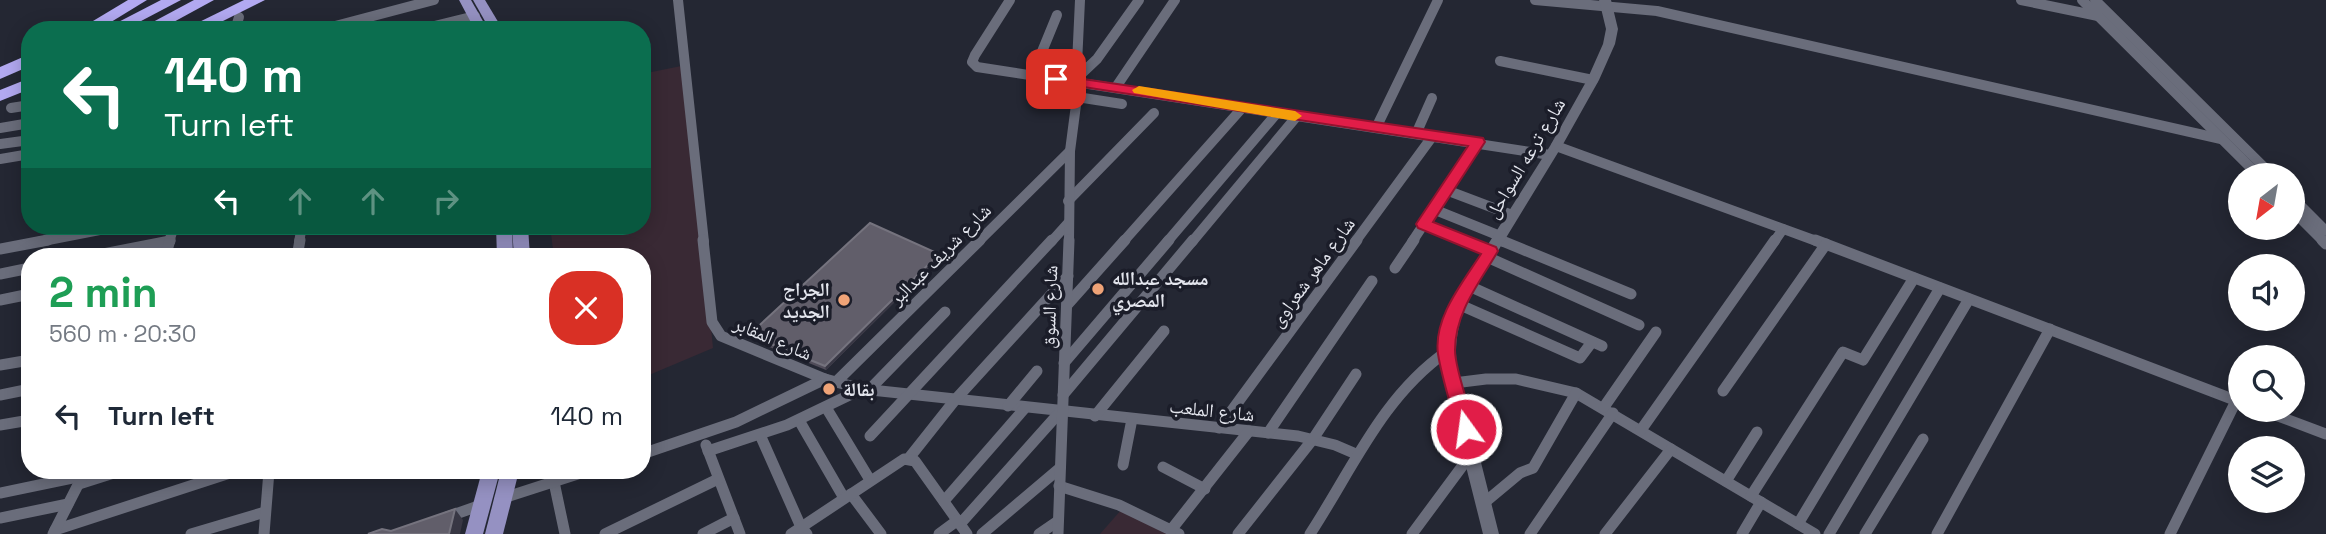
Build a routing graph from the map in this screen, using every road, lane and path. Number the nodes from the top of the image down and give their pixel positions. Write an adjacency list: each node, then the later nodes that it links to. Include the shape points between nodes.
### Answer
1 (139, 0): 23 (highway)
2 (173, 0): 24 (highway)
3 (206, 0): 25 (highway)
4 (257, 0): 26 (highway)
5 (434, 0): 28 (street)
6 (465, 0): 20 (main road)
7 (479, 0): 31 (main road)
8 (678, 0): 111 (street, شارع المقابر, via 715,330 730,341)
9 (1010, 0): 35 (street, via 972,62 982,69)
10 (1080, 0): 37 (street, شارع السوق)
11 (1139, 0): 37 (street)
12 (1175, 0): 39 (street)
13 (1438, 0): 52 (street)
14 (1535, 0): 18 (street)
15 (2021, 0): 21 (street)
16 (2082, 0): 21 (street)
17 (2095, 0): 61 (street)
18 (1606, 4): 38 (main road, شارع ترعه السواحل, via 1612,29); 55 (street, via 1657,11)
19 (1057, 15): 35 (street)
20 (475, 16): 29 (street); 30 (main road)
21 (2098, 16): 55 (street)
22 (239, 17): 27 (street)
23 (102, 21)
24 (130, 21)
25 (164, 21)
26 (211, 21)
27 (237, 21)
28 (354, 21)
29 (455, 21)
30 (478, 21)
31 (491, 21)
32 (1500, 61): 38 (street)
33 (21, 64): 36 (highway)
34 (21, 69): 36 (highway)
35 (1032, 76): 37 (street)
36 (0, 77)
37 (1079, 79): 39 (street); 42 (street, شارع السوق)
38 (1593, 80): 60 (main road, شارع ترعه السواحل)
39 (1116, 87): 46 (street)
40 (21, 90): 44 (highway)
41 (21, 96): 44 (highway)
42 (1077, 97): 45 (street); 62 (street, شارع السوق)
43 (1432, 98): 53 (street)
44 (4, 103)
45 (1122, 104)
46 (1243, 107): 48 (street); 98 (street)
47 (1154, 113): 68 (street)
48 (1278, 113): 49 (street); 107 (street)
49 (1297, 116): 52 (street); 119 (street)
50 (21, 124): 51 (street)
51 (0, 128)
52 (1376, 128): 53 (street)
53 (1416, 134): 54 (street)
54 (1432, 137): 57 (street); 134 (street, شارع ماهر شعراوى)
55 (2221, 139): 59 (street)
56 (21, 141): 58 (street)
57 (1478, 142): 60 (street); 67 (street)
58 (0, 144)
59 (2232, 148): 61 (street); 65 (street)
60 (1553, 150): 71 (main road, شارع ترعه السواحل); 75 (street)
61 (2248, 150): 66 (street)
62 (1070, 151): 68 (street, شارع السوق); 111 (street, شارع شريف عبدالبر)
63 (21, 156): 64 (street)
64 (0, 159)
65 (2246, 163)
66 (2260, 163)
67 (1446, 190): 69 (street); 71 (street)
68 (1068, 201): 72 (street, شارع السوق)
69 (1433, 209): 74 (street); 82 (street)
70 (2305, 210): 76 (street)
71 (1512, 215): 82 (main road, شارع ترعه السواحل)
72 (1069, 222): 89 (street, شارع السوق); 118 (street)
73 (2305, 223): 81 (street)
74 (1424, 224): 82 (street); 86 (street)
75 (1783, 229): 80 (street); 135 (street)
76 (2326, 231)
77 (73, 235): 85 (street)
78 (172, 235): 79 (street)
79 (170, 241): 83 (street); 84 (street)
80 (1826, 244): 90 (street); 115 (street)
81 (2326, 244)
82 (1494, 246): 92 (main road, شارع ترعه السواحل); 94 (street); 101 (street)
83 (134, 248)
84 (168, 248)
85 (0, 249)
86 (1395, 268)
87 (21, 270): 88 (street)
88 (0, 274)
89 (1068, 276): 98 (street, شارع السوق); 121 (street)
90 (1914, 278): 93 (street); 170 (street, via 1863,360 1843,352)
91 (1372, 281): 138 (street)
92 (1469, 286): 99 (main road, شارع ترعه السواحل); 99 (street, via 1597,344 1580,358)
93 (1940, 288): 96 (street); 179 (street)
94 (1631, 294)
95 (21, 296): 97 (street)
96 (1969, 299): 102 (street); 205 (street)
97 (0, 300)
98 (1067, 304): 107 (street, شارع السوق)
99 (1458, 304): 105 (main road, شارع ترعه السواحل)
100 (945, 312): 113 (street)
101 (1639, 325)
102 (2050, 329): 120 (street); 207 (street)
103 (1164, 331): 127 (street)
104 (1656, 332): 125 (street)
105 (1446, 352): 112 (main road, شارع ترعه السواحل); 149 (street, via 1419,371)
106 (21, 362): 108 (street)
107 (1064, 363): 119 (street, شارع السوق)
108 (0, 365)
109 (1037, 371): 122 (street)
110 (1356, 374): 143 (street)
111 (830, 381): 113 (street, شارع المقابر); 140 (street, شارع شريف عبدالبر)
112 (1454, 383): 116 (street, via 1490,377 1527,379); 148 (main road, شارع ترعه السواحل)
113 (865, 390): 118 (street, شارع المقابر); 124 (street)
114 (21, 391): 117 (street)
115 (1723, 391)
116 (1576, 393): 125 (street); 172 (street, via 1533,468 1520,472)
117 (0, 395)
118 (908, 395): 121 (street, شارع المقابر); 141 (street)
119 (1063, 395): 126 (street, شارع السوق)
120 (2228, 397)
121 (955, 400): 122 (street, شارع المقابر); 150 (street)
122 (1008, 406): 123 (street, شارع المقابر)
123 (1025, 408): 126 (street, شارع المقابر); 171 (street)
124 (827, 409): 131 (street); 163 (street)
125 (1609, 410): 135 (street); 201 (street)
126 (1061, 412): 127 (street, شارع الملعب); 153 (street, شارع السوق); 180 (street)
127 (1095, 416): 128 (street, شارع الملعب)
128 (1132, 419): 134 (street, شارع الملعب); 151 (street)
129 (2228, 421): 208 (street)
130 (21, 422): 133 (street)
131 (800, 422): 142 (street); 168 (street)
132 (2294, 422): 139 (street)
133 (0, 425)
134 (1219, 428): 136 (street, شارع الملعب)
135 (1641, 430): 145 (street)
136 (1250, 431): 138 (street, شارع الملعب); 166 (street)
137 (1757, 432): 164 (street)
138 (1268, 433): 143 (street, شارع الملعب)
139 (2326, 434)
140 (702, 436): 146 (street, شارع شريف عبدالبر); 147 (street)
141 (870, 436)
142 (761, 437): 147 (street); 183 (street)
143 (1313, 439): 149 (street, شارع الملعب); 197 (street)
144 (1923, 439): 206 (street)
145 (1671, 449): 164 (street); 202 (street)
146 (651, 451)
147 (708, 451): 162 (street)
148 (1472, 453): 172 (main road, شارع ترعه السواحل); 199 (street)
149 (1356, 454): 198 (street)
150 (913, 461): 163 (street); 171 (street)
151 (1123, 465)
152 (1163, 467): 166 (street)
153 (1060, 468): 165 (street, شارع السوق); 195 (street)
154 (72, 479): 167 (street)
155 (81, 479): 173 (street)
156 (212, 479): 182 (street)
157 (268, 479): 175 (street)
158 (489, 479): 174 (main road)
159 (508, 479): 169 (main road)
160 (556, 479): 169 (street)
161 (562, 479): 189 (street)
162 (718, 480): 176 (street); 190 (street)
163 (870, 481): 168 (street)
164 (1726, 481): 170 (street)
165 (1059, 485): 181 (street, شارع السوق); 184 (street, via 1119,505)
166 (1205, 489): 184 (street)
167 (0, 493)
168 (848, 496): 183 (street); 193 (street)
169 (502, 498): 174 (street); 188 (main road)
170 (1756, 499): 179 (street); 203 (street)
171 (944, 501): 180 (street)
172 (1483, 503): 200 (main road, شارع ترعه السواحل)
173 (68, 504): 177 (street); 182 (street)
174 (481, 505): 178 (street); 187 (main road)
175 (265, 512): 185 (street); 186 (street)
176 (734, 518): 191 (street); 192 (street)
177 (0, 519)
178 (433, 522)
179 (1798, 524): 204 (street)
180 (962, 526): 194 (street)
181 (1058, 527): 196 (street)
182 (54, 532)
183 (799, 532)
184 (1175, 532)
185 (191, 534)
186 (264, 534)
187 (474, 534)
188 (494, 534)
189 (565, 534)
190 (605, 534)
191 (703, 534)
192 (740, 534)
193 (881, 534)
194 (939, 534)
195 (982, 534)
196 (1039, 534)
197 (1238, 534)
198 (1310, 534)
199 (1412, 534)
200 (1491, 534)
201 (1530, 534)
202 (1605, 534)
203 (1742, 534)
204 (1815, 534)
205 (1829, 534)
206 (1866, 534)
207 (1937, 534)
208 (2170, 534)

